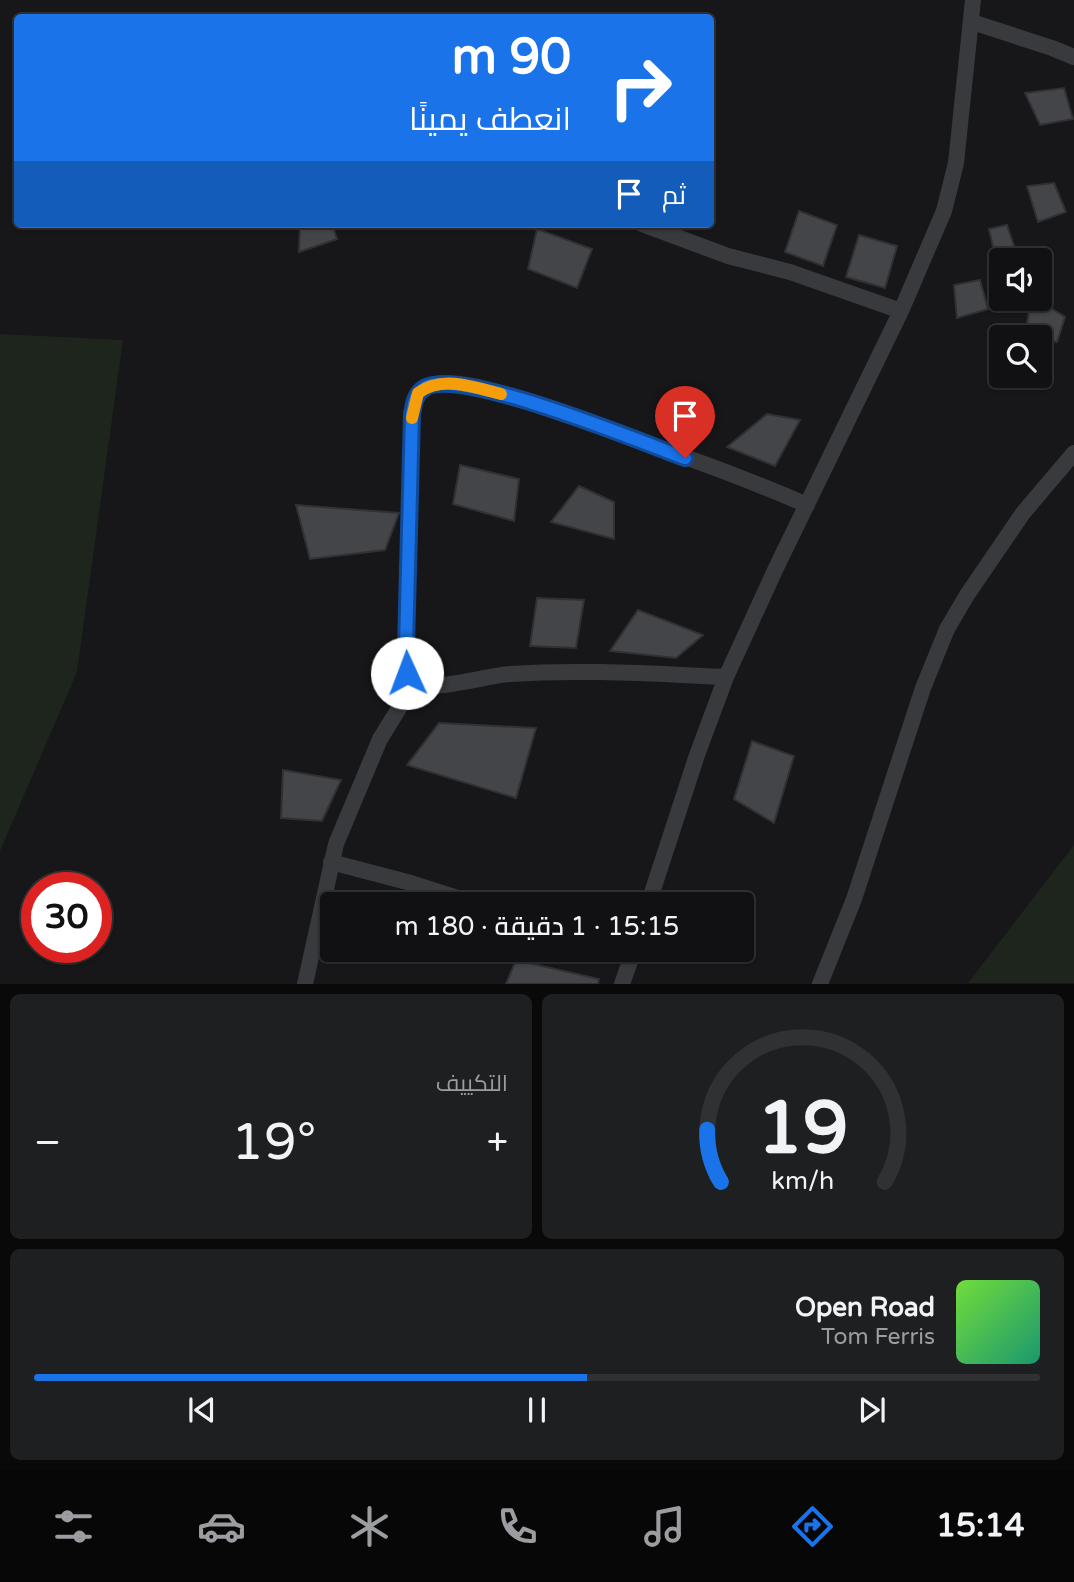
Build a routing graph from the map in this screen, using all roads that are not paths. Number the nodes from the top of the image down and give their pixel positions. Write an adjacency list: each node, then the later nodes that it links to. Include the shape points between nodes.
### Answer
1 (973, 0): 2 (street)
2 (972, 22): 3 (street); 5 (street, via 957,163 944,211)
3 (1074, 57)
4 (653, 228): 5 (street)
5 (901, 312): 7 (street)
6 (1074, 453): 16 (street, via 1023,513 947,629 923,688 854,900)
7 (807, 505): 8 (street); 9 (street, via 505,395 449,383 426,387 418,393 412,414 405,661)
8 (726, 677): 9 (street, via 511,674); 12 (street)
9 (414, 684): 10 (street, via 380,739)
10 (331, 862): 11 (street); 14 (street)
11 (439, 892)
12 (652, 892)
13 (630, 962): 15 (street)
14 (304, 984)
15 (622, 984)
16 (820, 984)

